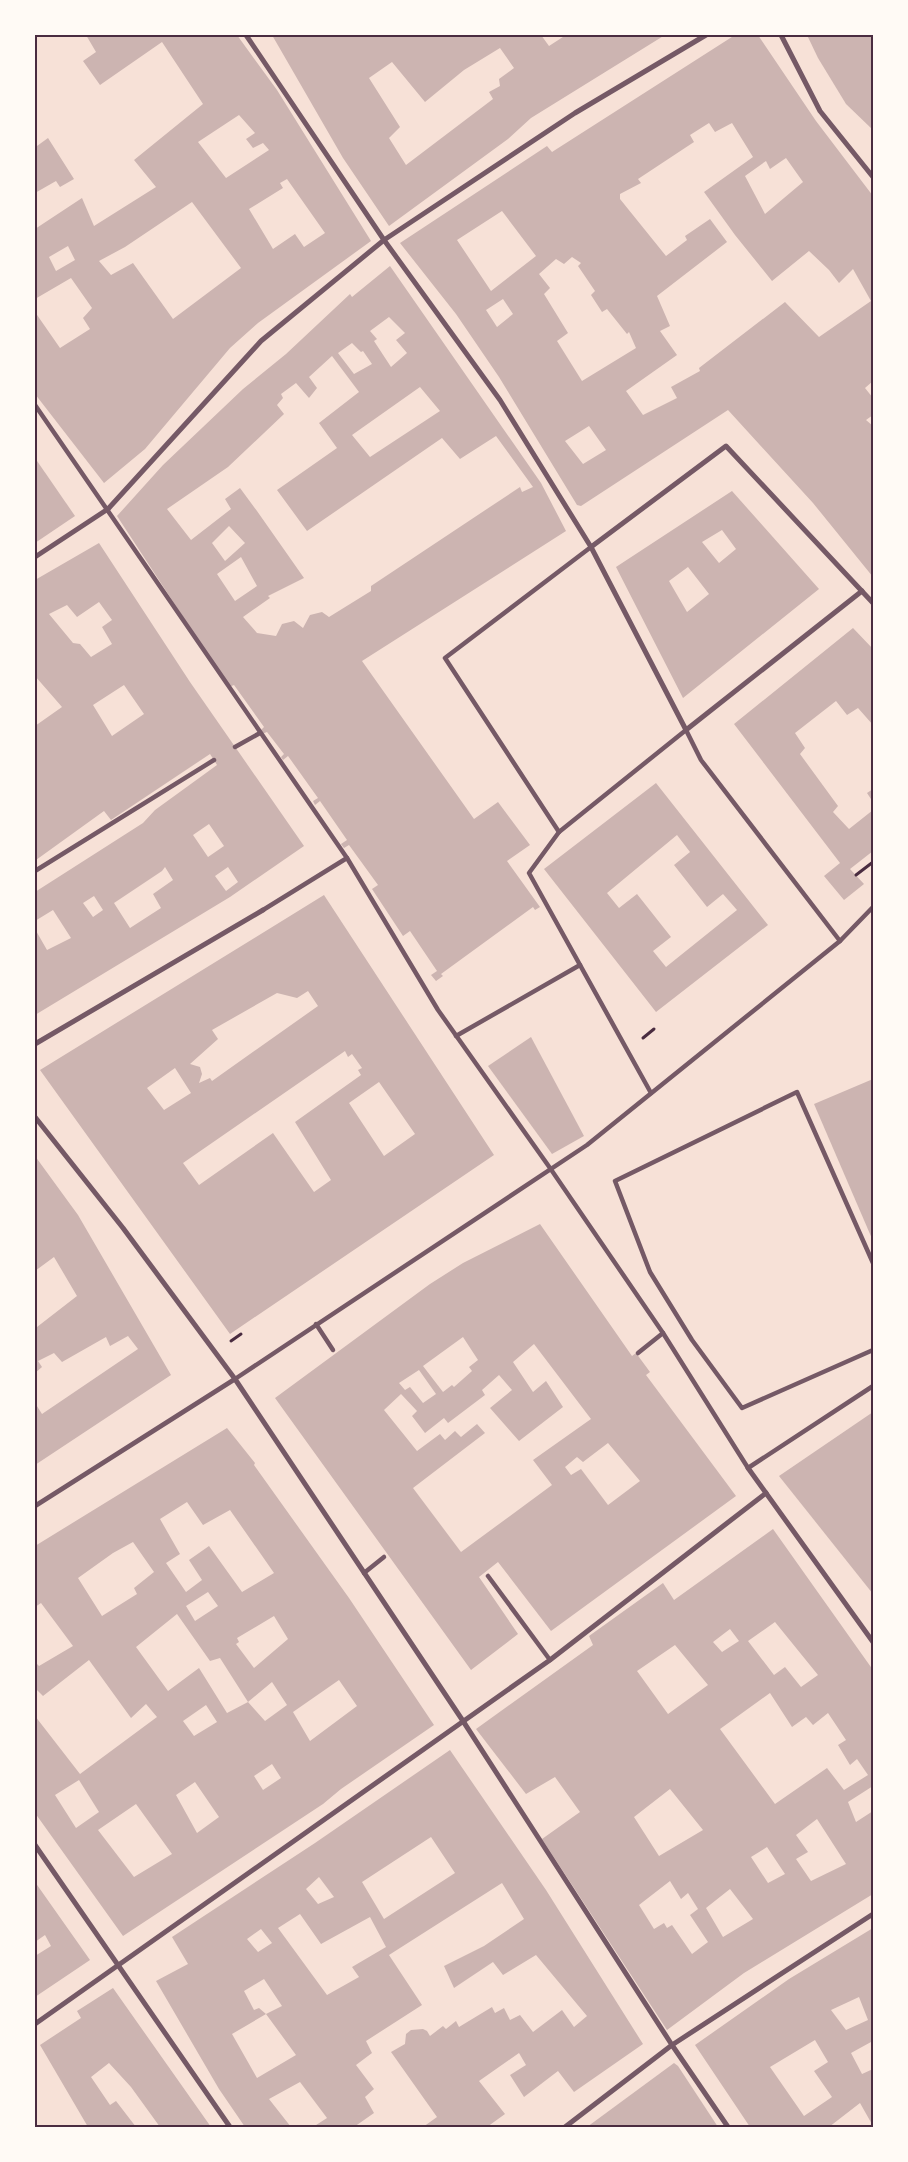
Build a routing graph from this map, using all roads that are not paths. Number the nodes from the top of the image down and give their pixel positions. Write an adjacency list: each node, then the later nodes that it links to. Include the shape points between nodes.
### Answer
1 (246, 35): 5 (street)
2 (706, 35): 5 (street, via 575,113)
3 (781, 35): 4 (street, via 820,111)
4 (873, 177)
5 (384, 240): 7 (street, via 261,341); 8 (street, via 500,400)
6 (35, 405): 7 (street)
7 (108, 509): 9 (street); 13 (street)
8 (591, 548): 10 (street, via 726,446); 12 (street); 16 (street, via 445,658)
9 (35, 557)
10 (862, 591): 11 (street); 12 (street)
11 (873, 603)
12 (686, 730): 16 (street); 21 (street, via 701,760)
13 (260, 733): 14 (street); 17 (street)
14 (235, 748)
15 (214, 760): 18 (street)
16 (559, 832): 22 (street, via 530,872)
17 (347, 858): 20 (street); 23 (street)
18 (35, 871)
19 (873, 907): 21 (street)
20 (263, 910): 24 (street)
21 (840, 941): 25 (street)
22 (580, 965): 23 (street); 25 (street)
23 (456, 1036): 27 (street)
24 (35, 1044)
25 (651, 1093): 27 (street, via 587,1145)
26 (35, 1116): 34 (street)
27 (550, 1168): 29 (street); 30 (street)
28 (873, 1263): 32 (street, via 797,1092 615,1181 650,1272 692,1340 742,1408)
29 (316, 1324): 31 (street); 34 (street)
30 (663, 1334): 33 (street); 36 (street)
31 (333, 1350)
32 (873, 1350)
33 (638, 1353)
34 (235, 1379): 38 (street); 40 (street)
35 (873, 1386): 36 (street)
36 (748, 1468): 37 (street)
37 (766, 1493): 42 (street); 43 (street)
38 (35, 1506)
39 (384, 1557): 40 (street)
40 (364, 1573): 44 (street)
41 (488, 1576): 43 (street)
42 (873, 1642)
43 (550, 1660): 44 (street)
44 (463, 1722): 47 (street); 49 (street)
45 (35, 1845): 47 (street)
46 (873, 1914): 49 (street)
47 (118, 1965): 48 (street); 50 (street)
48 (35, 2024)
49 (672, 2045): 51 (street); 52 (street)
50 (230, 2127)
51 (565, 2127)
52 (728, 2127)

